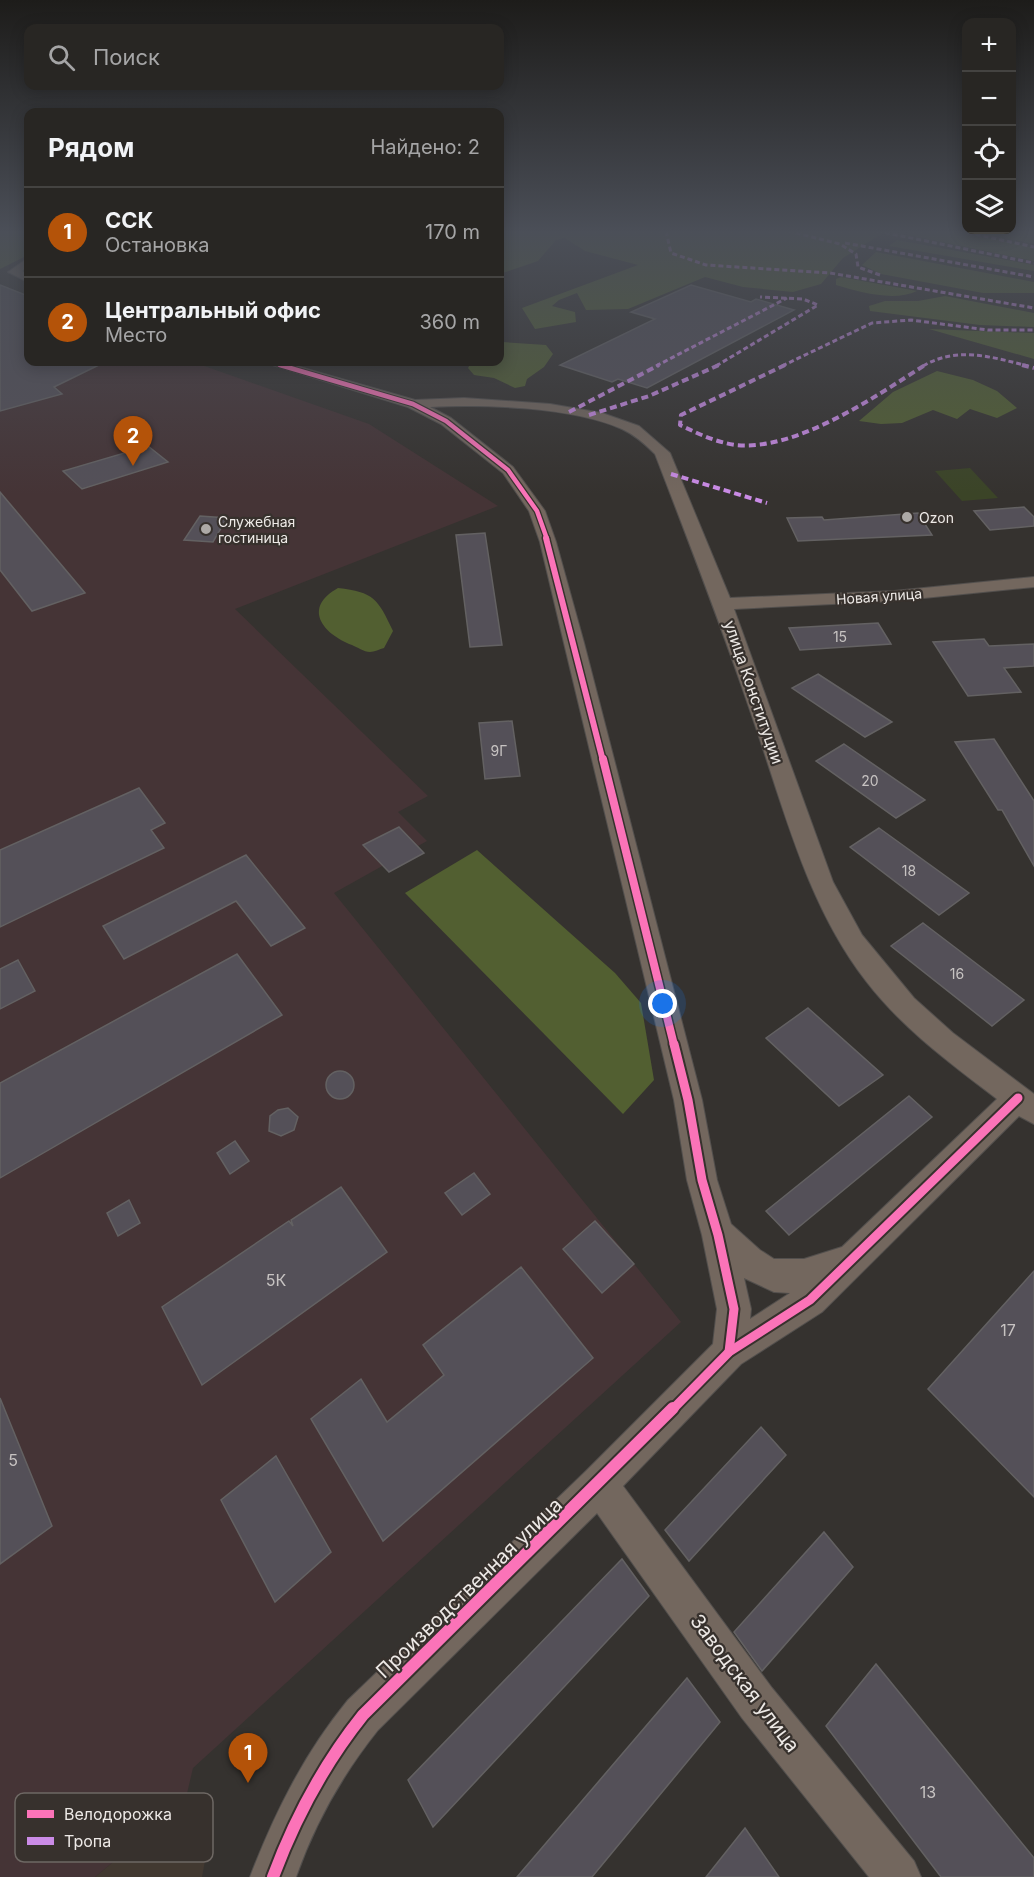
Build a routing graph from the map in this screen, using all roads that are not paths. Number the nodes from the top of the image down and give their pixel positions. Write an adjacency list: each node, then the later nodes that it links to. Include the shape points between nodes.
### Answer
1 (283, 366): 2 (street)
2 (412, 405): 4 (street, улица Конституции, via 457,402 569,412 622,424 645,435 662,453); 6 (street, via 446,421 497,459 525,491 543,525 688,1100 702,1180)
3 (1034, 582): 4 (street, Новая улица, via 894,596)
4 (723, 604): 5 (street, улица Конституции, via 821,882 853,942 904,1006)
5 (1026, 1105): 7 (street, Производственная улица)
6 (718, 1235): 7 (street, via 742,1260 767,1275 795,1279); 8 (street, via 734,1309)
7 (856, 1258): 8 (street, Производственная улица, via 810,1300)
8 (729, 1352): 9 (street, Производственная улица)
9 (599, 1484): 10 (street, Производственная улица, via 363,1715 334,1749 312,1784); 11 (street, Заводская улица, via 757,1703)
10 (273, 1877)
11 (898, 1877)

